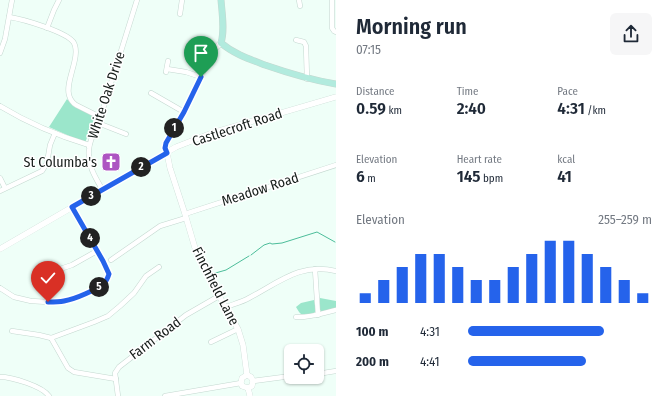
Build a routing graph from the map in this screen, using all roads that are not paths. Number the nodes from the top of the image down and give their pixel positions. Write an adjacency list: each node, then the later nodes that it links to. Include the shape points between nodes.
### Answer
1 (12, 0): 10 (street)
2 (59, 0): 11 (street)
3 (137, 0): 24 (street, White Oak Drive)
4 (182, 0): 9 (street)
5 (221, 0): 14 (main road)
6 (305, 0): 8 (street)
7 (332, 0): 12 (street, via 332,28)
8 (299, 2)
9 (180, 14)
10 (9, 17): 11 (street); 15 (street)
11 (47, 28): 24 (street, via 69,38 76,48 69,87 70,99 76,105)
12 (336, 32)
13 (296, 40): 18 (street, via 304,42 306,46)
14 (222, 43): 17 (street, via 211,52); 18 (main road, via 239,55)
15 (0, 53)
16 (168, 61): 17 (street, via 166,71 186,72)
17 (201, 77): 23 (street)
18 (307, 79): 19 (main road)
19 (334, 84)
20 (150, 92): 23 (street)
21 (335, 96): 29 (street, Castlecroft Road, via 212,133)
22 (0, 108): 26 (street)
23 (184, 112): 29 (street, via 166,143)
24 (100, 117): 25 (street, White Oak Drive)
25 (98, 123): 27 (street); 28 (street, White Oak Drive)
26 (55, 133): 28 (street); 32 (street, via 50,145 48,163 42,171)
27 (126, 134)
28 (90, 145): 33 (street, White Oak Drive, via 90,163)
29 (167, 153): 33 (street, Castlecroft Road); 36 (street, Finchfield Lane)
30 (336, 165): 36 (street, Meadow Road)
31 (0, 178): 32 (street)
32 (5, 188): 34 (street)
33 (102, 189): 35 (street, Castlecroft Road)
34 (0, 190)
35 (72, 207): 37 (street, Castlecroft Road); 38 (street)
36 (186, 216): 39 (street, Meadow Road, via 160,226); 45 (street, Finchfield Lane, via 201,263)
37 (0, 249)
38 (97, 251): 42 (street, via 72,265); 44 (street, via 109,274 104,283 80,297 64,301 31,301 14,297)
39 (111, 260)
40 (159, 267): 52 (street, via 148,274 130,298 108,316)
41 (315, 268): 43 (street); 46 (street, via 285,277 248,299); 48 (street)
42 (54, 271)
43 (336, 272)
44 (0, 288)
45 (219, 296): 46 (street, Finchfield Lane); 59 (street, Farm Road, via 186,315 125,362 115,373)
46 (226, 307): 50 (street, Finchfield Lane)
47 (336, 310): 48 (street)
48 (318, 314): 49 (street)
49 (296, 317)
50 (238, 329): 53 (street); 56 (street, Finchfield Lane, via 243,344)
51 (12, 332): 52 (street)
52 (51, 338): 59 (street, via 68,368 74,372)
53 (211, 342)
54 (336, 372): 55 (street)
55 (324, 373)
56 (247, 375): 60 (street); 61 (street, via 242,378)
57 (0, 377): 64 (street, via 15,378 44,391)
58 (284, 377): 60 (street)
59 (116, 379): 65 (street)
60 (253, 381): 62 (street, via 252,386)
61 (241, 383): 62 (street); 63 (street)
62 (248, 388): 67 (street)
63 (190, 394): 66 (street)
64 (49, 396)
65 (118, 396)
66 (165, 396)
67 (250, 396)

